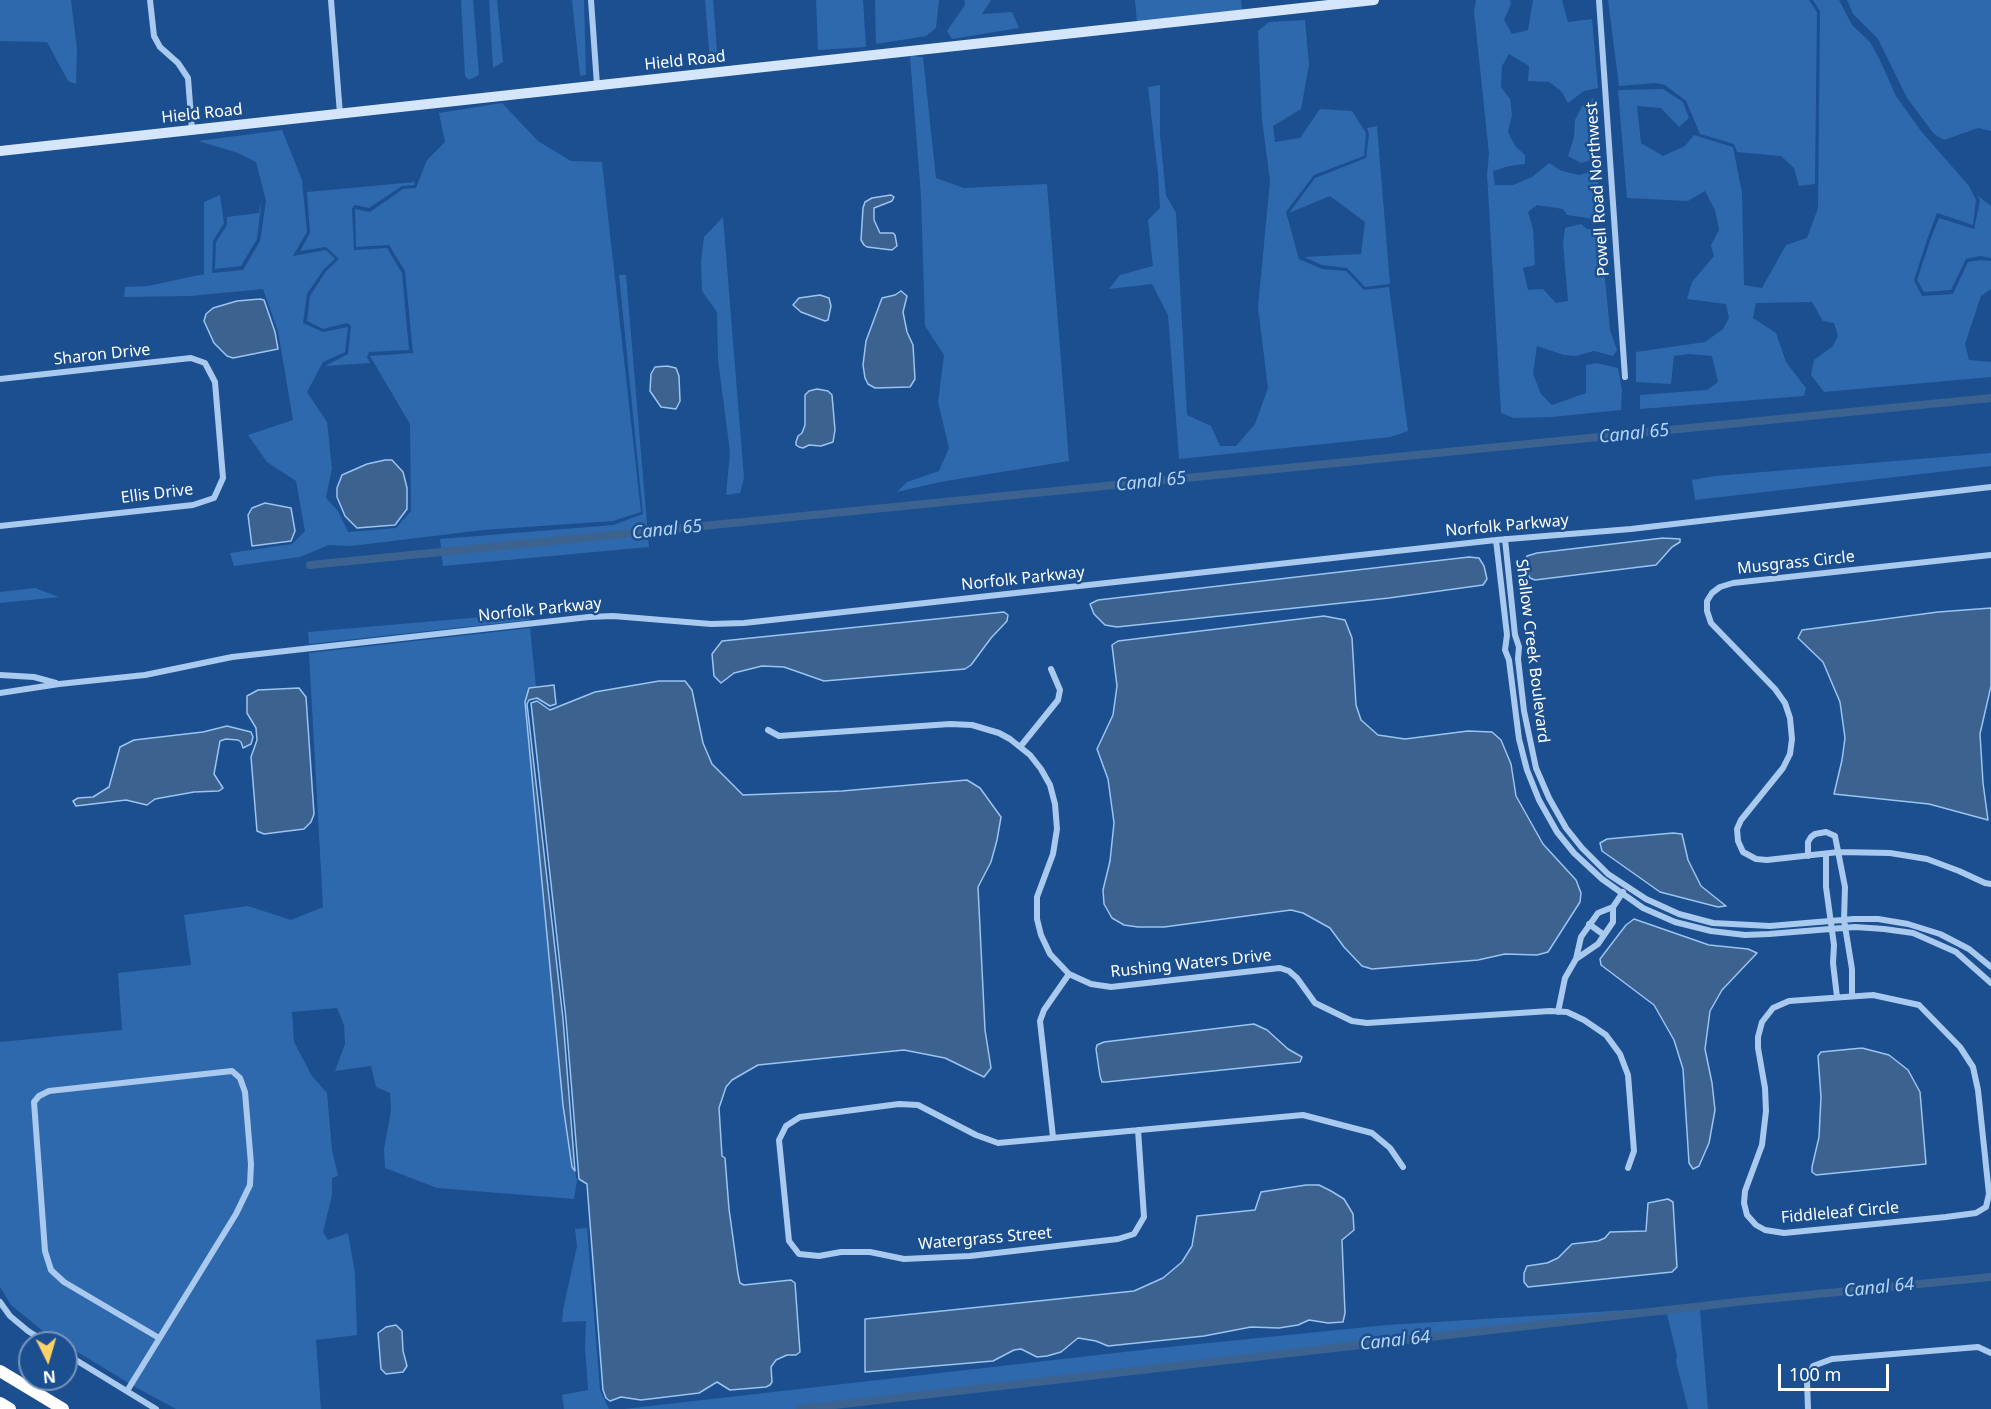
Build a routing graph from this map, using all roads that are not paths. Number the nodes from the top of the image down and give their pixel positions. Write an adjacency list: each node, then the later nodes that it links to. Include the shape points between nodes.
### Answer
1 (150, 0): 8 (street, via 154,36 188,78)
2 (331, 0): 7 (street)
3 (591, 0): 6 (street)
4 (1374, 0): 6 (street, Hield Road)
5 (1599, 0): 11 (street, Powell Road Northwest)
6 (597, 85): 7 (street, Hield Road)
7 (340, 114): 8 (street, Hield Road)
8 (192, 130): 9 (street, Hield Road)
9 (0, 151)
10 (205, 363): 12 (street, Sharon Drive, via 191,358); 14 (street, Ellis Drive, via 215,382 223,478 214,498 193,505)
11 (1625, 377)
12 (0, 379)
13 (1991, 487): 15 (street, Norfolk Parkway, via 1630,529)
14 (0, 526)
15 (1505, 539): 16 (street, Norfolk Parkway); 28 (street, Shallow Creek Boulevard, via 1524,711 1536,768 1566,828 1582,849)
16 (1496, 540): 20 (street, Norfolk Parkway, via 744,623 589,617 232,657 145,675); 29 (street, Shallow Creek Boulevard, via 1507,635 1505,650 1527,770 1557,832 1574,853)
17 (1991, 555): 26 (street, Musgrass Circle, via 1733,583 1720,587 1707,601 1710,623 1775,689 1790,718 1790,754 1742,820 1737,829 1738,841 1743,852 1756,859)
18 (1051, 669): 23 (street, via 1060,690 1058,700)
19 (0, 675): 20 (street, Norfolk Parkway, via 34,677)
20 (59, 684): 21 (street, Norfolk Parkway)
21 (0, 693)
22 (768, 730): 23 (street, Rushing Waters Drive, via 779,736 972,725 999,733)
23 (1020, 747): 39 (street, Rushing Waters Drive, via 1041,769 1055,804 1055,845 1037,897 1037,919 1050,954)
24 (1839, 852): 25 (street, Musgrass Circle); 26 (street, via 1835,836 1826,832 1811,837); 27 (street, Musgrass Circle, via 1890,853 1927,859); 31 (street, via 1845,887)
25 (1826, 854): 26 (street, Musgrass Circle); 32 (street)
26 (1808, 856)
27 (1991, 884)
28 (1627, 886): 29 (street); 32 (street, Shallow Creek Boulevard, via 1679,914 1713,923 1770,926)
29 (1622, 893): 30 (street); 35 (street, Shallow Creek Boulevard, via 1643,908 1675,922 1711,931 1745,935)
30 (1613, 906): 33 (street, via 1598,913); 36 (street, via 1613,922)
31 (1844, 920): 32 (street, Shallow Creek Boulevard); 34 (street); 38 (street, Shallow Creek Boulevard, via 1878,919 1940,934 1969,949)
32 (1832, 921): 35 (street)
33 (1589, 924): 36 (street); 37 (street)
34 (1845, 928): 35 (street, Shallow Creek Boulevard); 40 (street, Shallow Creek Boulevard, via 1913,933 1956,952); 41 (street)
35 (1833, 929): 42 (street)
36 (1604, 935): 37 (street, via 1598,945)
37 (1576, 959): 43 (street, via 1565,978)
38 (1991, 967)
39 (1069, 974): 43 (street, Rushing Waters Drive, via 1091,984 1111,987 1280,968 1298,978 1315,1003 1352,1021 1367,1023); 45 (street, via 1040,1021)
40 (1991, 983)
41 (1852, 996): 42 (street, Fiddleleaf Circle); 42 (street, Fiddleleaf Circle, via 1874,995 1919,1005 1960,1047 1973,1067 1989,1194 1986,1207 1976,1213 1784,1233 1765,1230 1747,1215 1745,1191 1762,1145 1766,1111 1758,1048 1762,1022 1773,1008 1789,1001)
42 (1837, 997)
43 (1558, 1012): 47 (street, Rushing Waters Drive, via 1584,1020 1606,1035 1620,1054 1628,1075 1634,1151)
44 (1138, 1130): 45 (street, Watergrass Street); 45 (street, Watergrass Street, via 1144,1217 1134,1234 1126,1237 970,1256 904,1259 870,1252 799,1254 789,1241 778,1140 786,1126 800,1117 918,1105 998,1143); 46 (street, Watergrass Street, via 1302,1114 1372,1133 1390,1148)
45 (1053, 1137)
46 (1403, 1167)
47 (1628, 1168)
48 (0, 1302): 49 (street)
49 (28, 1331)
50 (159, 1338): 50 (street, via 250,1185 245,1092 240,1078 232,1071 49,1091 34,1102 45,1251 51,1270 64,1282); 54 (street)
51 (1991, 1353): 59 (street, via 1978,1347 1832,1359 1813,1366 1806,1381)
52 (78, 1361): 54 (street)
53 (0, 1371): 57 (highway)
54 (127, 1391): 58 (street)
55 (0, 1403): 56 (highway)
56 (10, 1409)
57 (63, 1409)
58 (156, 1409)
59 (1808, 1409)

